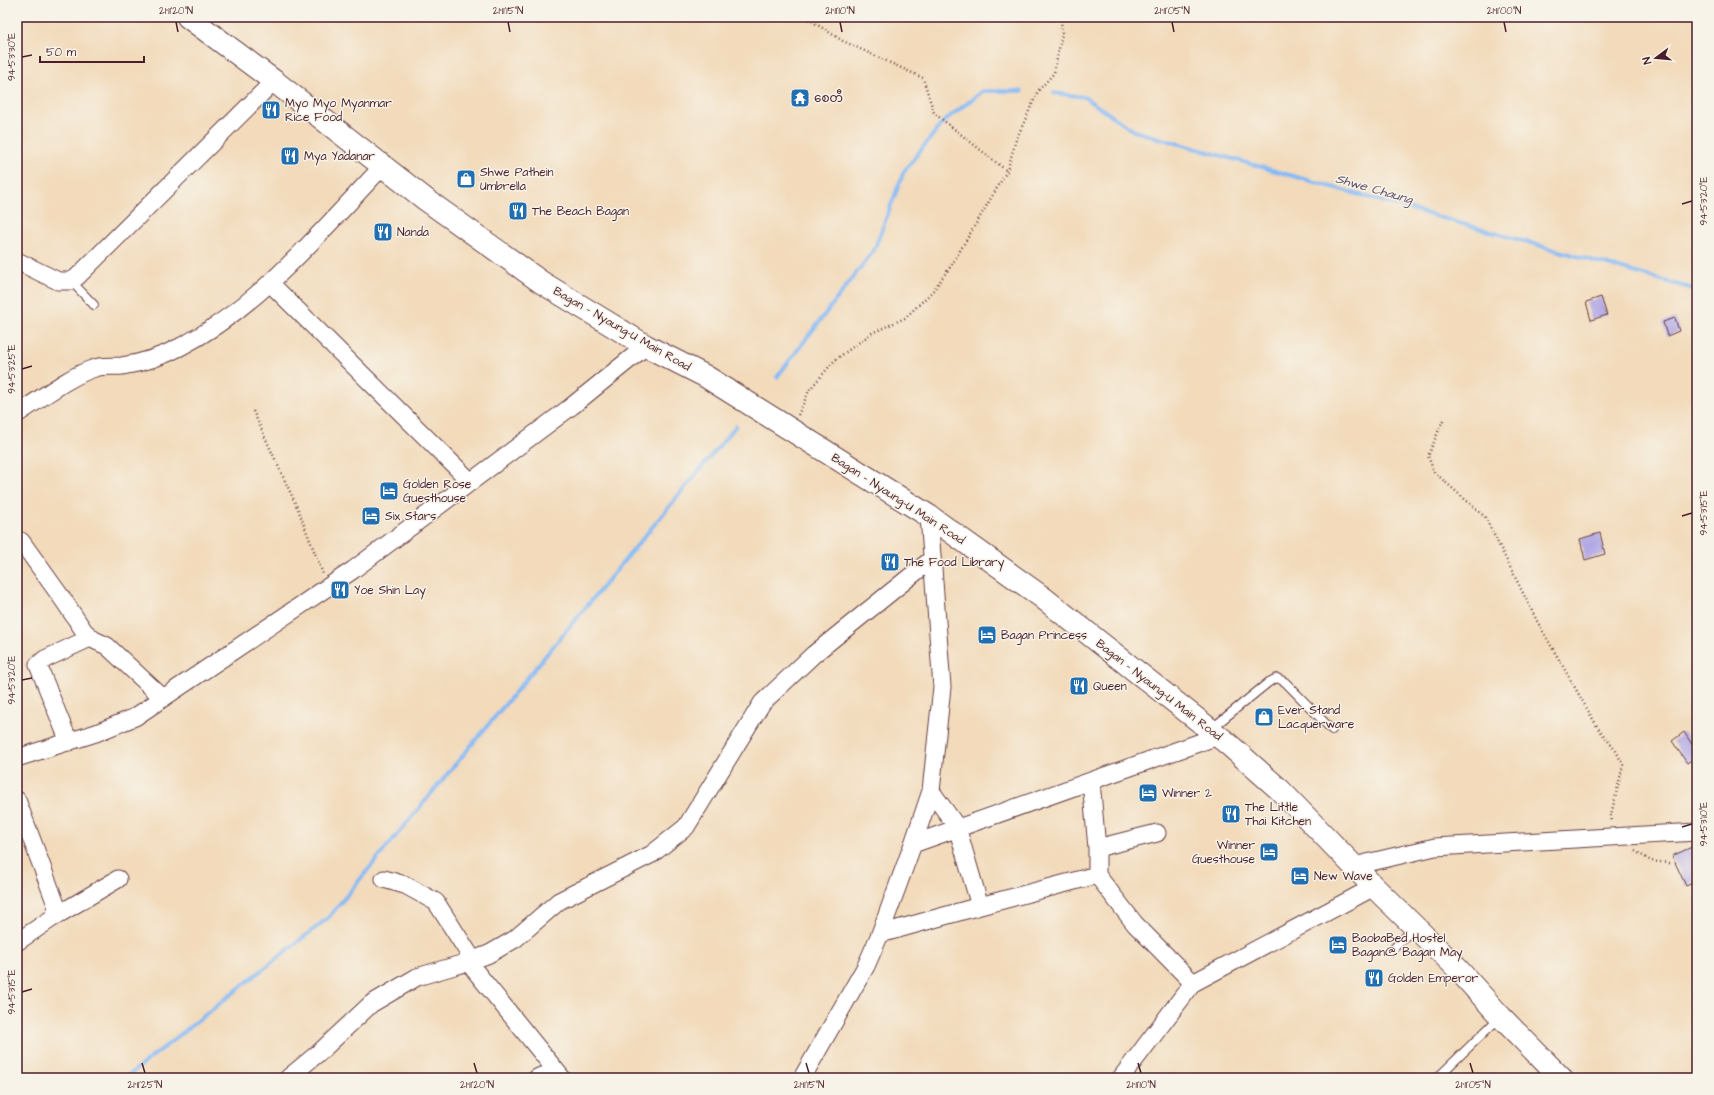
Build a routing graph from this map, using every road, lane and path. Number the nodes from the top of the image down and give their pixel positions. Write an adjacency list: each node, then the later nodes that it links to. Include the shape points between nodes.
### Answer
1 (188, 17): 4 (main road, Bagan - Nyaung-U Main Road)
2 (805, 17): 6 (path, via 843,41 923,78 934,113)
3 (1061, 17): 6 (path, via 1062,34 1054,74 1038,91 1016,140)
4 (274, 81): 5 (main road, Bagan - Nyaung-U Main Road); 8 (street)
5 (382, 167): 9 (street); 11 (main road, Bagan - Nyaung-U Main Road, via 541,282)
6 (1006, 171): 15 (path, via 932,292 905,318 872,333 835,360 810,389)
7 (17, 261): 8 (street, via 58,281)
8 (71, 281): 10 (lane)
9 (270, 283): 13 (street, via 223,320 181,347 133,364 95,368 67,382); 16 (street)
10 (94, 305)
11 (646, 346): 15 (main road, Bagan - Nyaung-U Main Road, via 705,376); 16 (street)
12 (253, 411): 20 (path, via 297,507)
13 (17, 414)
14 (1443, 420): 33 (path, via 1428,456 1434,472 1485,517 1537,622 1598,728 1622,764 1611,815 1614,829)
15 (790, 430): 17 (main road, Bagan - Nyaung-U Main Road)
16 (471, 482): 20 (street)
17 (929, 516): 19 (street); 24 (main road, Bagan - Nyaung-U Main Road, via 1042,597)
18 (21, 541): 21 (street)
19 (932, 559): 28 (street, via 942,687); 48 (street, via 814,654 762,703 686,827 652,854 559,901 515,939)
20 (328, 587): 22 (street)
21 (90, 638): 22 (street, via 107,646); 25 (street, via 45,658 38,665)
22 (163, 698): 25 (street, via 116,726)
23 (1332, 730): 24 (lane, via 1285,682 1277,678 1269,682)
24 (1214, 733): 27 (street); 37 (main road, Bagan - Nyaung-U Main Road, via 1280,790)
25 (69, 742): 26 (street)
26 (17, 758)
27 (1091, 781): 30 (street); 35 (street)
28 (931, 791): 30 (street); 34 (street)
29 (17, 800): 43 (street, via 57,907)
30 (957, 828): 34 (street); 42 (street)
31 (1697, 832): 33 (street)
32 (1157, 833): 35 (street)
33 (1620, 836): 36 (path, via 1636,853 1651,861); 37 (street, via 1435,847)
34 (913, 844): 45 (street)
35 (1097, 848): 38 (street)
36 (1669, 863)
37 (1354, 866): 41 (main road, Bagan - Nyaung-U Main Road)
38 (1097, 875): 42 (street); 49 (street, via 1135,924)
39 (118, 879): 43 (street)
40 (384, 879): 48 (street, via 405,885 436,902)
41 (1374, 887): 44 (main road, Bagan - Nyaung-U Main Road); 49 (street)
42 (980, 906): 45 (street)
43 (54, 917): 46 (street)
44 (1415, 927): 47 (lane); 50 (main road, Bagan - Nyaung-U Main Road, via 1453,964)
45 (880, 934): 55 (street, via 866,966)
46 (17, 942)
47 (1392, 951)
48 (471, 961): 51 (street, via 417,977 371,1004); 54 (street)
49 (1193, 983): 56 (street)
50 (1500, 1017): 57 (lane); 58 (main road, Bagan - Nyaung-U Main Road)
51 (288, 1078)
52 (537, 1078): 53 (street)
53 (553, 1078)
54 (562, 1078)
55 (802, 1078)
56 (1121, 1078)
57 (1437, 1078)
58 (1561, 1078)

